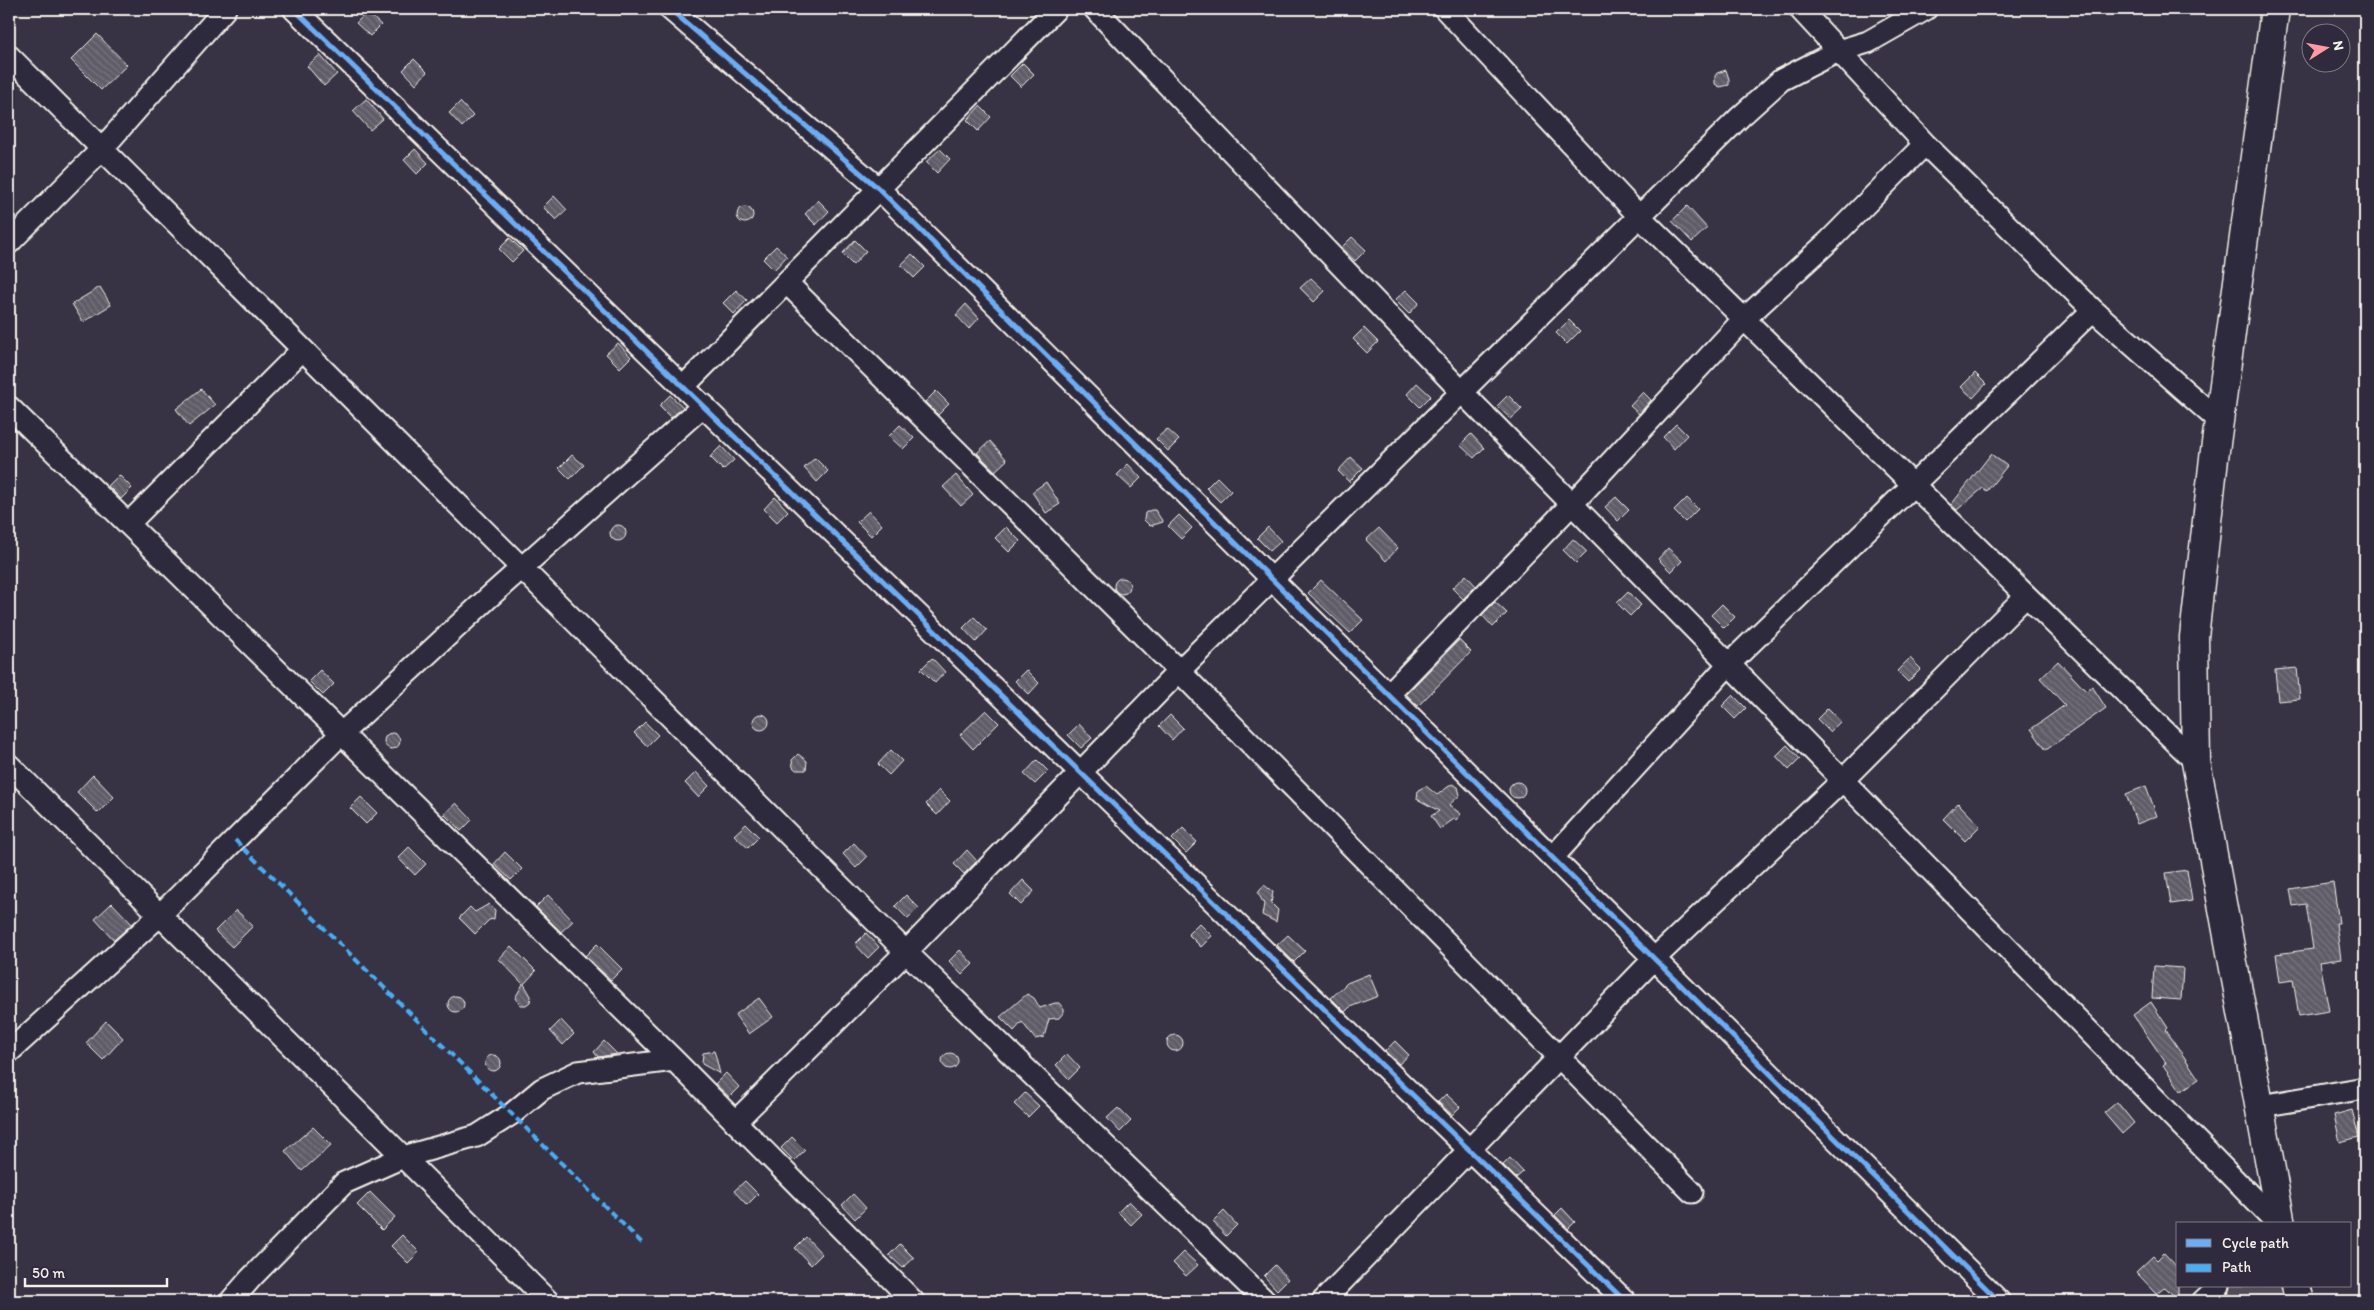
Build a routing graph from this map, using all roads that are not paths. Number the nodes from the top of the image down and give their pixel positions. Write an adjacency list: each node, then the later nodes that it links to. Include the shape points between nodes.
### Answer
1 (226, 9): 13 (street)
2 (294, 9): 21 (street)
3 (670, 9): 14 (street)
4 (1056, 9): 14 (street)
5 (1095, 9): 22 (street)
6 (1445, 9): 15 (street)
7 (1800, 9): 10 (street)
8 (1926, 9): 10 (street, via 1868,42)
9 (2275, 9): 25 (main road)
10 (1838, 51): 12 (street); 15 (street, via 1781,80)
11 (9, 56): 13 (street)
12 (1926, 144): 18 (street); 19 (street, via 1829,241)
13 (101, 150): 16 (street); 20 (street)
14 (878, 188): 17 (street); 30 (street)
15 (1639, 216): 19 (street); 22 (street)
16 (9, 244)
17 (787, 282): 21 (street); 33 (street)
18 (2093, 310): 25 (street); 26 (street)
19 (1744, 319): 26 (street); 27 (street)
20 (302, 350): 28 (street); 29 (street)
21 (684, 386): 23 (street)
22 (1461, 391): 27 (street); 30 (street)
23 (704, 405): 29 (street); 38 (street)
24 (9, 407): 28 (street)
25 (2220, 421): 36 (main road, via 2194,637)
26 (1912, 484): 31 (street); 32 (street)
27 (1572, 504): 32 (street); 34 (street)
28 (128, 524): 35 (street)
29 (523, 569): 35 (street); 42 (street)
30 (1273, 579): 33 (street); 34 (street)
31 (2026, 596): 36 (street); 39 (street)
32 (1730, 664): 39 (street); 40 (street)
33 (1179, 670): 38 (street); 45 (street)
34 (1389, 694): 40 (street)
35 (342, 734): 41 (street); 46 (street)
36 (2196, 762): 48 (main road)
37 (9, 765): 41 (street)
38 (1082, 773): 42 (street); 50 (street)
39 (1843, 780): 43 (street); 53 (street)
40 (1553, 858): 43 (street)
41 (160, 915): 44 (street); 51 (street)
42 (906, 952): 49 (street); 60 (street)
43 (1654, 959): 45 (street); 63 (street)
44 (9, 1052)
45 (1558, 1057): 50 (street); 52 (street)
46 (674, 1060): 49 (street); 51 (street, via 578,1072 542,1089 477,1136)
47 (2365, 1088): 48 (street)
48 (2261, 1106): 54 (main road)
49 (736, 1122): 59 (street)
50 (1468, 1149): 61 (street); 62 (street)
51 (402, 1157): 57 (street, via 344,1183); 58 (street)
52 (1692, 1192)
53 (2278, 1222)
54 (2280, 1222)
55 (2218, 1288): 64 (street)
56 (2297, 1288): 65 (main road)
57 (231, 1301)
58 (548, 1301)
59 (913, 1301)
60 (1265, 1301)
61 (1323, 1301)
62 (1625, 1301)
63 (1999, 1301)
64 (2204, 1301)
65 (2300, 1301)

